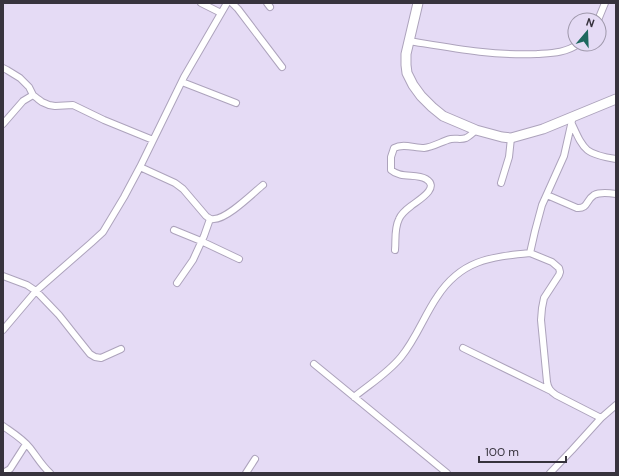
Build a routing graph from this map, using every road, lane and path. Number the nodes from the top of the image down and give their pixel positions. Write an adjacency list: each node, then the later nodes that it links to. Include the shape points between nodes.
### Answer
1 (201, 3): 5 (street)
2 (227, 3): 5 (street)
3 (232, 3): 8 (street)
4 (418, 3): 6 (street)
5 (221, 13): 10 (street)
6 (410, 37): 7 (street, via 474,52 524,54); 16 (street, via 406,65 413,85 432,108 443,116)
7 (567, 50)
8 (282, 67)
9 (3, 68): 11 (street, via 20,78)
10 (182, 82): 13 (street); 18 (street)
11 (33, 95): 15 (street, via 23,101); 18 (street, via 49,105 73,105)
12 (616, 99): 14 (street)
13 (236, 103)
14 (572, 119): 17 (street); 19 (street, via 585,149); 24 (street, via 564,156)
15 (3, 124)
16 (476, 130): 17 (street); 28 (street, via 467,138 449,140 431,147 394,148 391,170 397,174 426,179 431,187 427,195 410,206 399,218)
17 (511, 138): 21 (street, via 509,158)
18 (153, 140): 20 (street)
19 (616, 159)
20 (140, 167): 25 (street, via 175,183); 33 (street, via 103,232)
21 (501, 183)
22 (263, 185): 25 (street, via 230,212)
23 (616, 194): 24 (street, via 594,195 582,208)
24 (546, 195): 29 (street)
25 (210, 219): 27 (street)
26 (174, 230): 27 (street)
27 (201, 241): 30 (street); 32 (street)
28 (395, 250)
29 (530, 253): 38 (street, via 552,262 560,272 544,298 541,320 547,382); 39 (street, via 492,257 467,267 453,277 437,296 413,339 392,367)
30 (239, 259)
31 (3, 276): 33 (street, via 27,285)
32 (177, 283)
33 (36, 292): 34 (street); 36 (street, via 94,357 100,358)
34 (3, 330)
35 (463, 348): 38 (street)
36 (121, 349)
37 (314, 364): 39 (street)
38 (551, 391): 41 (street)
39 (354, 397): 48 (street)
40 (616, 405): 41 (street)
41 (601, 418): 49 (street)
42 (3, 426): 43 (street)
43 (26, 444): 45 (street, via 10,469); 46 (street)
44 (255, 458): 47 (street)
45 (3, 473)
46 (50, 473)
47 (246, 473)
48 (447, 473)
49 (550, 473)

